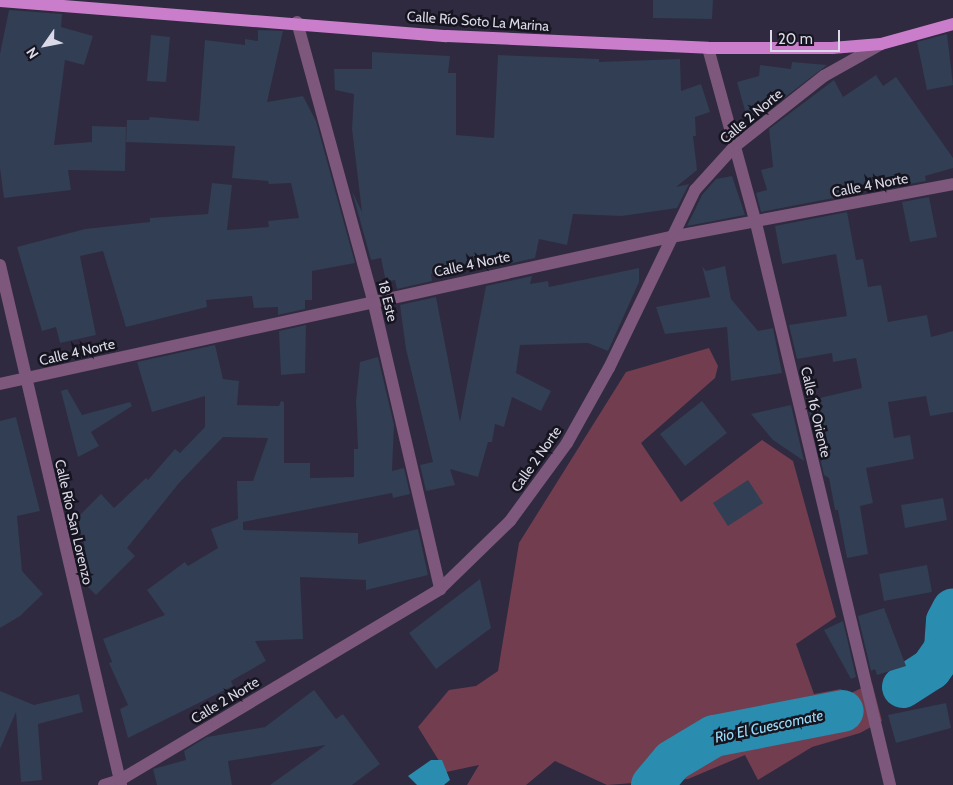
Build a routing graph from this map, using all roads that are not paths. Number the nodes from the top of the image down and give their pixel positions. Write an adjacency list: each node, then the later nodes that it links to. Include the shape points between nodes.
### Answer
1 (0, 1): 2 (main road, Calle Río Soto La Marina)
2 (298, 22): 5 (main road, Calle Río Soto La Marina, via 446,36); 11 (street, 18 Este)
3 (953, 24): 4 (main road, Calle Río Soto La Marina)
4 (881, 44): 5 (main road, Calle Río Soto La Marina, via 832,48); 6 (street, Calle 2 Norte, via 824,76)
5 (708, 48): 6 (street, Calle 16 Oriente)
6 (734, 147): 8 (street, Calle 16 Oriente); 9 (street, Calle 2 Norte, via 695,190)
7 (953, 184): 8 (street, Calle 4 Norte)
8 (756, 222): 9 (street, Calle 4 Norte); 17 (street, Calle 16 Oriente)
9 (671, 237): 11 (street, Calle 4 Norte); 14 (street, Calle 2 Norte, via 610,368 567,443 510,520)
10 (0, 265): 12 (street, Calle Río San Lorenzo)
11 (373, 300): 12 (street, Calle 4 Norte); 14 (street, 18 Este)
12 (24, 379): 13 (street, Calle 4 Norte); 15 (street, Calle Río San Lorenzo)
13 (0, 384)
14 (440, 589): 15 (street, Calle 2 Norte)
15 (120, 783): 16 (street, Calle 2 Norte)
16 (104, 785)
17 (890, 785)

